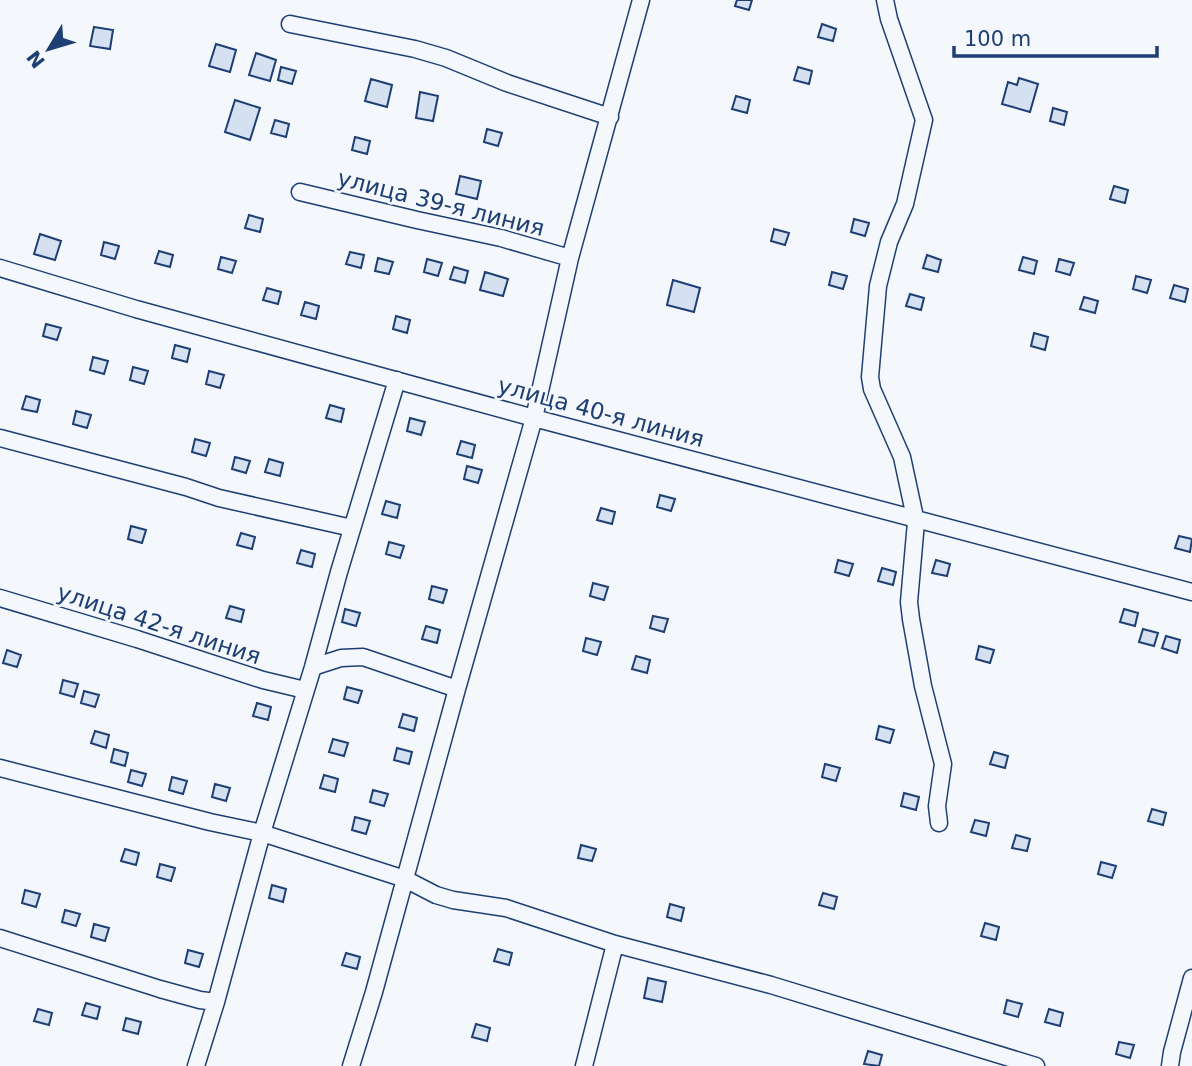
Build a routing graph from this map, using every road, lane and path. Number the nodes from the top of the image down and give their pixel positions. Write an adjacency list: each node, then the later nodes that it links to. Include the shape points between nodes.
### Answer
1 (641, 0): 4 (street)
2 (885, 0): 11 (street, via 924,120 905,204 878,286 870,377 902,457)
3 (290, 24): 4 (street, via 446,58)
4 (610, 117): 6 (street)
5 (300, 192): 6 (street, улица 39-я линия)
6 (570, 258): 9 (street)
7 (0, 268): 8 (street, улица 40-я линия)
8 (397, 380): 9 (street, улица 40-я линия); 12 (street)
9 (534, 418): 11 (street, улица 40-я линия); 16 (street)
10 (0, 438): 12 (street, via 219,498)
11 (915, 519): 13 (street, улица 40-я линия); 19 (street, via 909,602 923,686 943,764)
12 (352, 528): 15 (street)
13 (1192, 592)
14 (0, 598): 17 (street, улица 42-я линия)
15 (313, 667): 16 (street, via 363,657); 17 (street)
16 (457, 689): 21 (street)
17 (305, 690): 20 (street)
18 (0, 768): 20 (street)
19 (939, 823)
20 (262, 833): 21 (street); 25 (street)
21 (405, 879): 23 (street, via 436,895 506,908); 27 (street)
22 (0, 938): 25 (street)
23 (615, 944): 28 (street); 29 (street, via 771,985)
24 (1192, 978): 30 (street)
25 (216, 1002): 26 (street)
26 (196, 1066)
27 (351, 1066)
28 (584, 1066)
29 (1036, 1066)
30 (1170, 1066)

